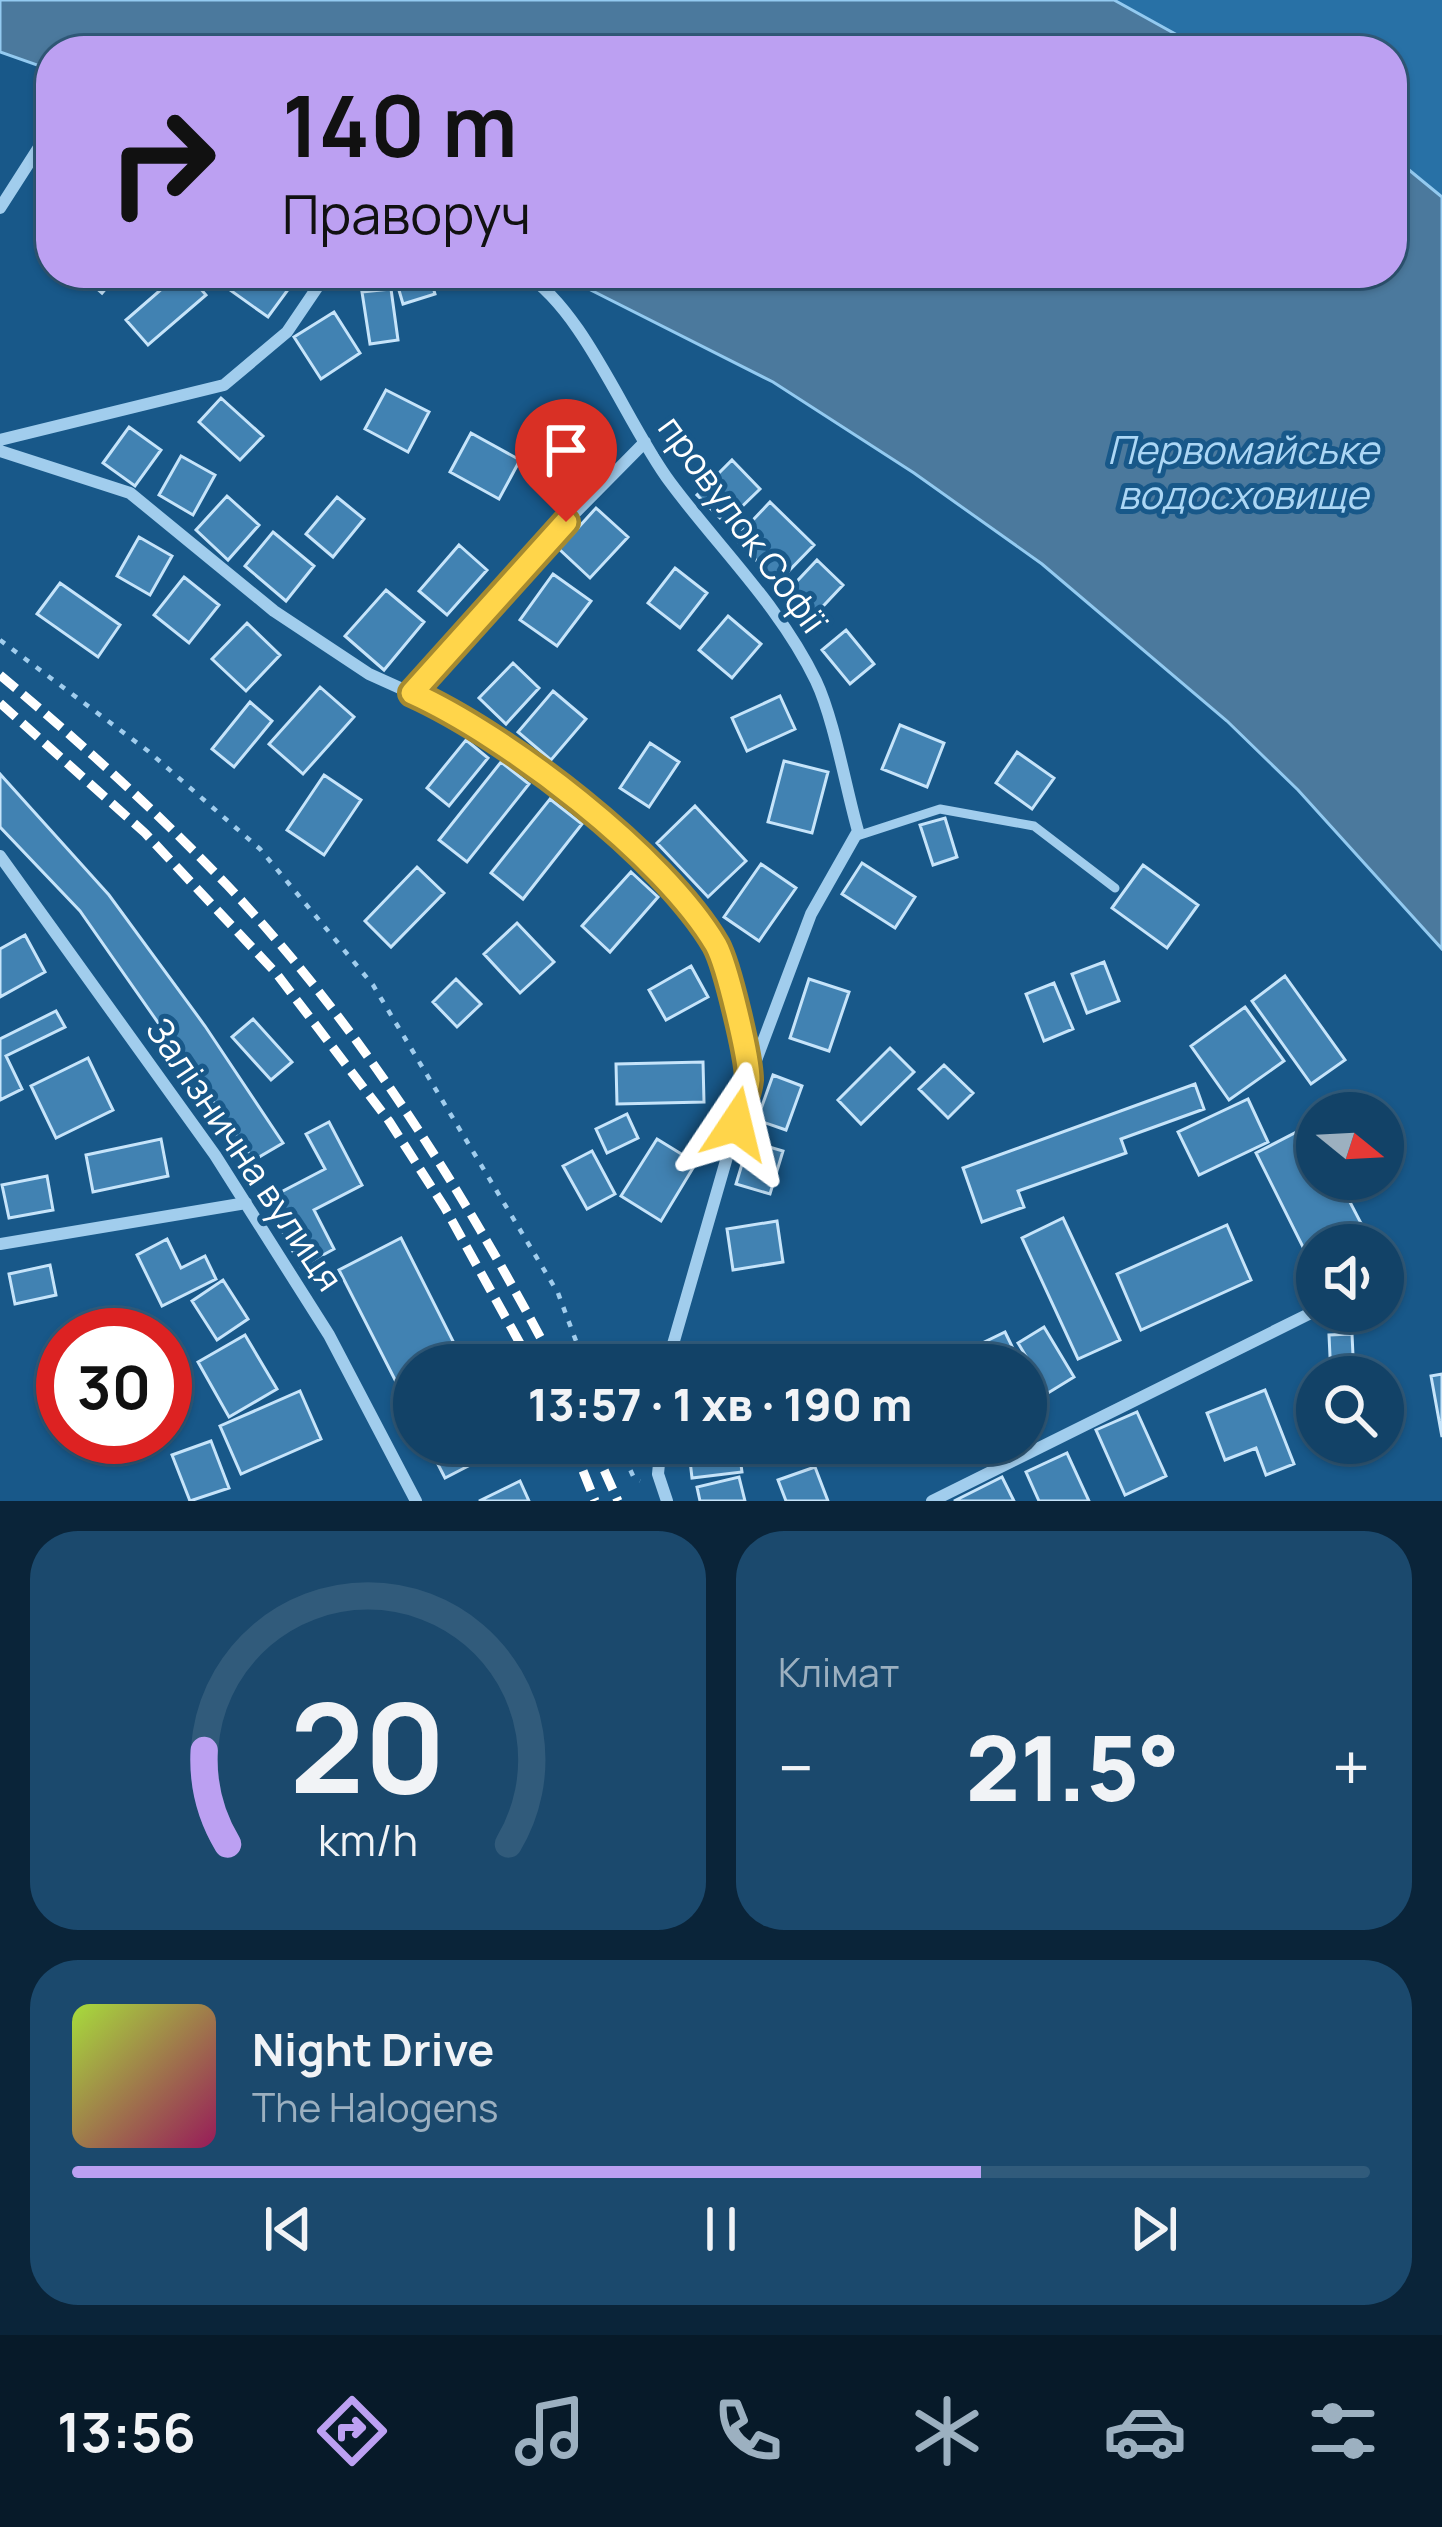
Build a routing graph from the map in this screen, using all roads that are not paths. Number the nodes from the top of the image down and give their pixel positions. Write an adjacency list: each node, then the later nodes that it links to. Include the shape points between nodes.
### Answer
1 (36, 152): 2 (street)
2 (0, 208)
3 (317, 288): 5 (street, via 287,332 224,385)
4 (545, 288): 6 (street, провулок Софії)
5 (0, 440)
6 (645, 442): 8 (street); 9 (street, провулок Софії, via 754,581 817,683)
7 (0, 451): 8 (street, via 130,493 274,611)
8 (412, 693): 12 (street, via 555,783 668,878 718,948)
9 (854, 837): 11 (lane, via 940,808 1034,826); 12 (street, via 811,914)
10 (0, 856): 13 (street, Залізнична вулиця)
11 (1115, 888)
12 (749, 1081): 16 (street)
13 (246, 1203): 14 (street); 18 (street, Залізнична вулиця, via 329,1335)
14 (0, 1244)
15 (1296, 1320): 20 (street)
16 (673, 1344)
17 (659, 1464): 19 (street)
18 (416, 1501)
19 (667, 1501)
20 (932, 1501)

